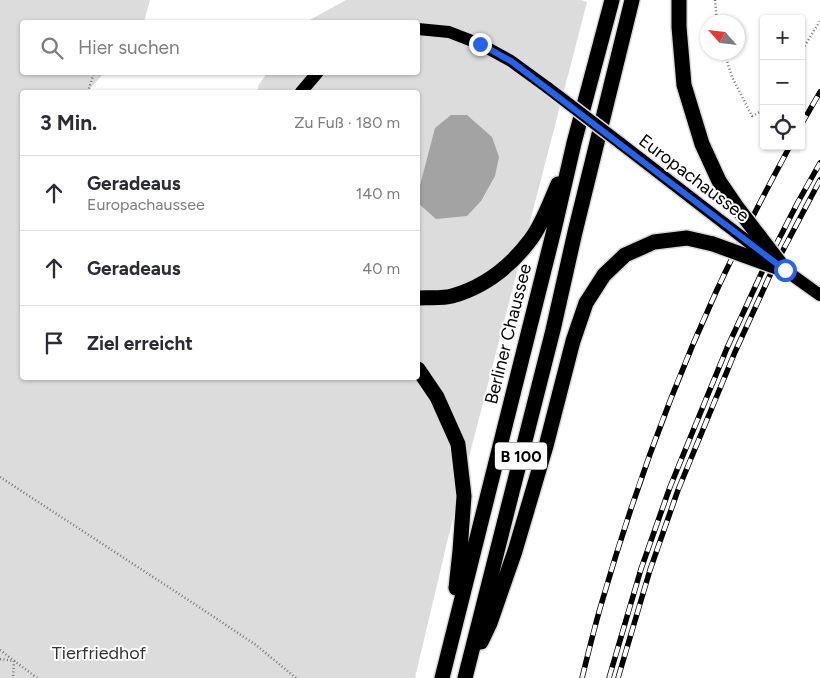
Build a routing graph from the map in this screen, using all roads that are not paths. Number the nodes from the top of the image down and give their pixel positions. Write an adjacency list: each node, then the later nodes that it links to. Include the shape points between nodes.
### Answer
1 (612, 0): 7 (highway, Berliner Chaussee / B 100)
2 (632, 0): 14 (highway, B 100)
3 (679, 0): 8 (highway, bridge, via 684,85 702,144 719,181)
4 (420, 29): 8 (main road, Europachaussee, bridge, via 449,32 511,61)
5 (315, 75): 6 (main road)
6 (303, 90)
7 (574, 143): 10 (highway, via 532,238 508,265 484,283 450,296); 12 (highway, Berliner Chaussee / B 100)
8 (785, 270): 9 (main road, Europachaussee); 14 (highway, bridge, via 687,238 654,242 625,255 604,274 586,303 515,551 490,623)
9 (820, 295)
10 (420, 298)
11 (420, 372): 12 (highway, via 437,397 458,444 464,496)
12 (450, 646): 13 (highway, Berliner Chaussee / B 100)
13 (442, 678)
14 (465, 678)

